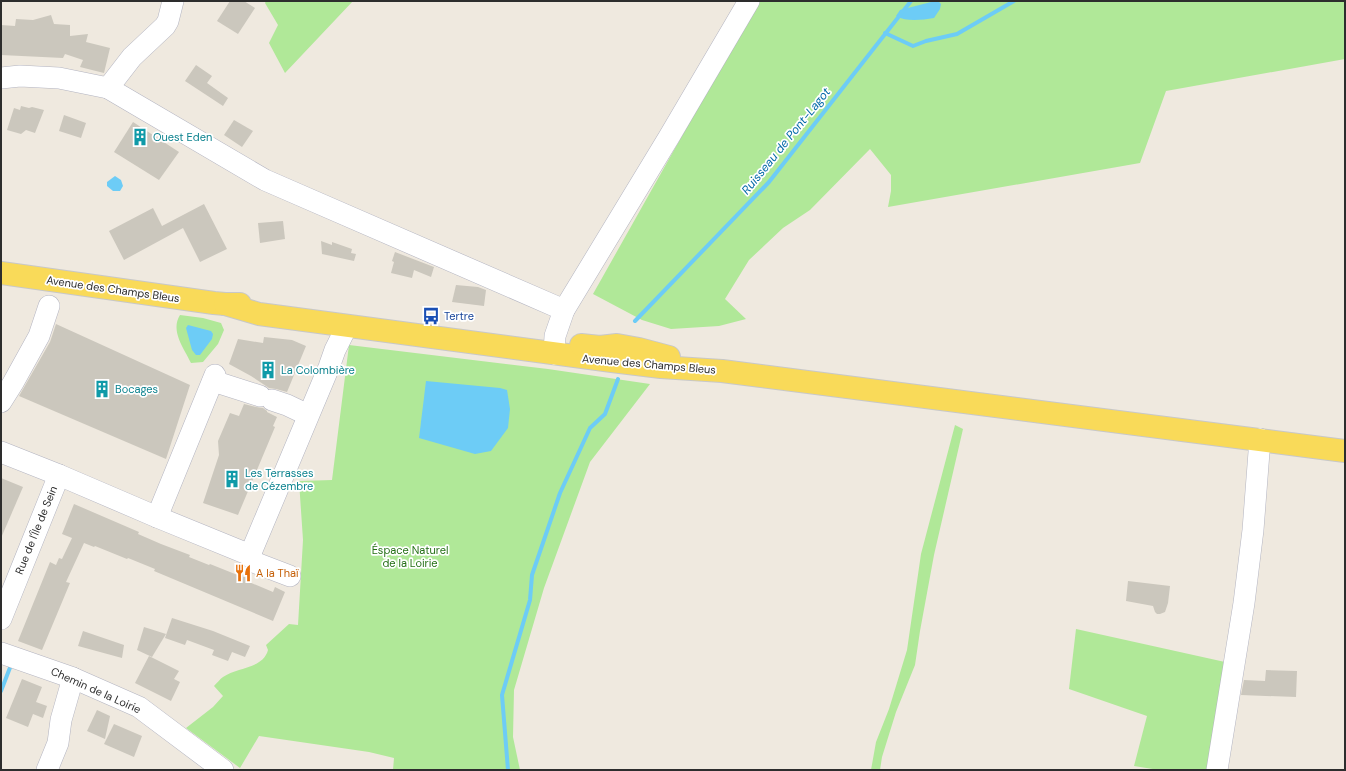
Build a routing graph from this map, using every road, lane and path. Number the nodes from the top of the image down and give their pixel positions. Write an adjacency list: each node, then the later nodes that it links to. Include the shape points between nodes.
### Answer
1 (173, 1): 4 (street, via 165,26 132,57)
2 (749, 1): 8 (street)
3 (1, 78): 4 (street, via 59,78)
4 (108, 88): 8 (street, via 265,180)
5 (1, 273): 6 (main road, Avenue des Champs Bleus)
6 (225, 304): 9 (main road, Avenue des Champs Bleus, via 258,303); 10 (main road, Avenue des Champs Bleus, via 259,314)
7 (49, 306): 12 (street, via 39,336)
8 (564, 310): 11 (street)
9 (373, 318): 10 (main road, Avenue des Champs Bleus, via 366,322 348,319); 11 (main road, Avenue des Champs Bleus)
10 (347, 326): 11 (main road, Avenue des Champs Bleus); 13 (street)
11 (554, 347): 14 (main road, Avenue des Champs Bleus, via 662,367 722,371)
12 (1, 402)
13 (308, 415): 18 (street, via 214,378); 19 (street)
14 (1260, 440): 15 (main road, Avenue des Champs Bleus); 26 (street, via 1245,596)
15 (1345, 451)
16 (1, 452): 17 (street)
17 (59, 475): 18 (street, Rue de l'Île de Sein); 21 (street, Rue de l'Île de Sein)
18 (157, 517): 19 (street, Rue de l'Île de Sein)
19 (250, 555): 20 (street, Rue de l'Île de Sein, via 256,563)
20 (290, 576)
21 (1, 619)
22 (1, 653): 23 (street, Chemin de la Loirie)
23 (73, 678): 24 (street, via 61,720 58,743); 25 (street, Chemin de la Loirie, via 139,707)
24 (47, 770)
25 (223, 770)
26 (1217, 770)

